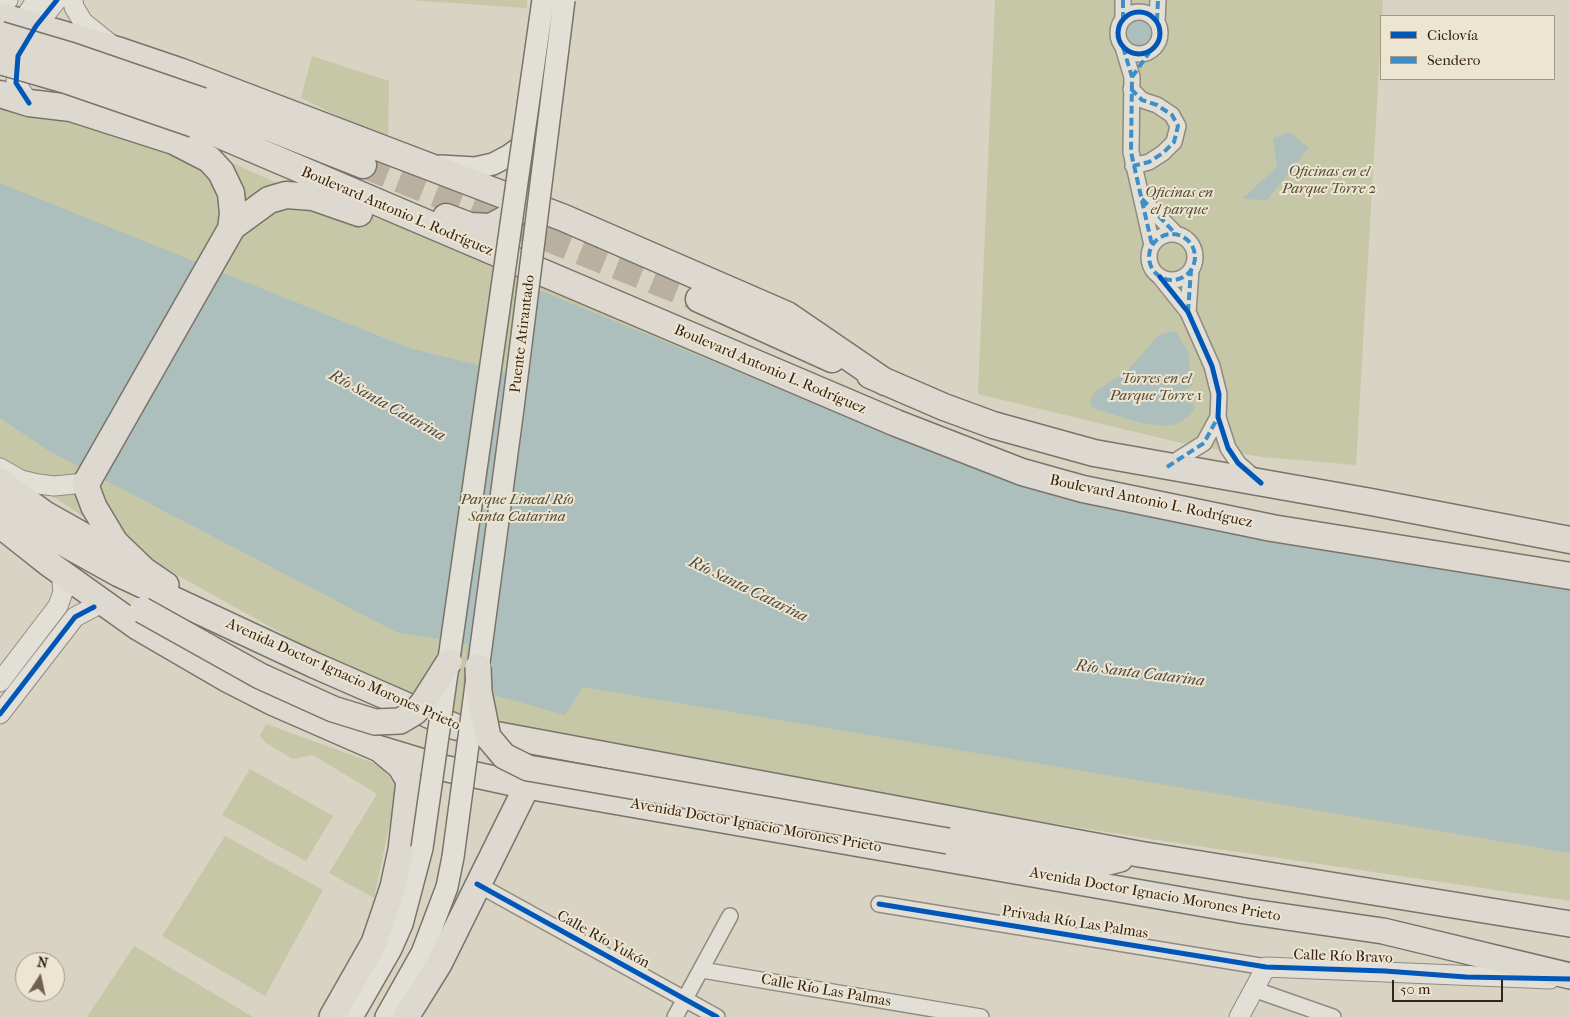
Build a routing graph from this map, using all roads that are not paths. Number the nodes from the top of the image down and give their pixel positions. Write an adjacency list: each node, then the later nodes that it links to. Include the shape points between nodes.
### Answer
1 (8, 0): 10 (street)
2 (36, 0): 13 (street)
3 (57, 0): 13 (street)
4 (73, 0): 16 (street, via 83,22)
5 (543, 0): 59 (main road, Puente Atirantado, bridge)
6 (552, 0): 23 (main road)
7 (564, 0): 60 (main road, Puente Atirantado, bridge)
8 (1123, 0): 11 (street)
9 (1158, 0): 12 (street)
10 (0, 3)
11 (1123, 19): 12 (street, via 1142,13); 15 (street, via 1118,34)
12 (1157, 22): 17 (street, via 1161,34 1159,42)
13 (14, 25): 14 (street); 16 (highway); 21 (street, via 18,56 16,83); 22 (highway, Boulevard Antonio L. Rodríguez, bridge, via 71,56)
14 (0, 42)
15 (1123, 48): 17 (street, via 1134,53); 19 (street)
16 (120, 51): 26 (highway)
17 (1149, 52): 19 (street)
18 (0, 61): 22 (highway, Boulevard Antonio L. Rodríguez, bridge)
19 (1131, 83): 27 (street); 27 (street, via 1142,100 1172,115 1178,126 1174,142 1164,152 1149,162)
20 (0, 94): 21 (highway)
21 (29, 103): 31 (highway, via 71,108 174,141 210,159 231,193)
22 (198, 113): 24 (highway, Boulevard Antonio L. Rodríguez); 25 (highway, Boulevard Antonio L. Rodríguez)
23 (534, 138): 26 (main road, via 494,164 475,168); 29 (main road)
24 (256, 152): 29 (highway, via 351,180 470,226 482,228 498,224); 33 (highway, Boulevard Antonio L. Rodríguez)
25 (363, 165)
26 (427, 165): 29 (highway)
27 (1133, 166): 28 (street)
28 (1142, 199): 32 (street); 34 (street)
29 (525, 203): 30 (highway); 35 (highway, via 525,226)
30 (564, 218): 35 (highway, via 547,221 541,227 536,242); 40 (highway, via 788,315)
31 (232, 228): 33 (highway, via 268,200 286,194 300,194 412,233); 46 (highway)
32 (1171, 234): 34 (street); 36 (street, via 1187,240 1192,246 1195,261)
33 (456, 238): 41 (highway, Boulevard Antonio L. Rodríguez)
34 (1150, 238): 37 (street, via 1149,264)
35 (539, 253): 41 (highway, via 546,259 764,351 806,376)
36 (1191, 270): 37 (street, via 1173,280); 39 (street)
37 (1160, 277): 39 (street)
38 (699, 299): 40 (highway)
39 (1188, 312): 42 (street, via 1212,366 1219,394)
40 (885, 382): 43 (highway, via 944,407 1020,433 1094,453)
41 (816, 389): 54 (highway, Boulevard Antonio L. Rodríguez, via 981,457 1083,489 1272,528)
42 (1218, 417): 43 (street, via 1204,443); 47 (street, via 1228,448 1238,463)
43 (1166, 467): 47 (highway)
44 (0, 468): 46 (street, via 21,480 38,484 54,486)
45 (0, 481): 53 (main road, via 44,514)
46 (87, 482): 53 (main road, via 106,529)
47 (1261, 483): 50 (highway)
48 (0, 502): 52 (main road, Avenida Doctor Ignacio Morones Prieto, via 27,523)
49 (0, 524): 57 (main road, Avenida Doctor Ignacio Morones Prieto, via 48,563)
50 (1570, 540)
51 (0, 542): 55 (main road)
52 (70, 548): 57 (main road, via 89,572); 58 (main road, Avenida Doctor Ignacio Morones Prieto)
53 (144, 570): 58 (main road)
54 (1570, 576)
55 (62, 584): 56 (main road); 61 (street, via 58,606)
56 (94, 607): 57 (main road); 62 (street, via 75,617)
57 (140, 619): 59 (main road, bridge, via 332,709 375,722 400,721 415,712); 64 (main road, Avenida Doctor Ignacio Morones Prieto, via 174,650 266,699)
58 (231, 627): 66 (main road, Avenida Doctor Ignacio Morones Prieto, via 456,727)
59 (449, 662): 77 (main road, Puente Atirantado, bridge, via 422,848 402,924)
60 (478, 667): 66 (main road, bridge, via 479,692 488,737 504,756 528,768 1085,862 1108,862); 78 (main road, Puente Atirantado, bridge, via 454,857 447,887 422,954)
61 (4, 676): 62 (street)
62 (24, 683): 63 (street)
63 (0, 714)
64 (377, 748): 65 (main road, Avenida Doctor Ignacio Morones Prieto, via 443,768); 76 (main road, via 400,766 409,781 401,850 393,887 374,943)
65 (526, 786): 67 (main road); 73 (main road, Avenida Doctor Ignacio Morones Prieto, via 1235,910 1383,931)
66 (1139, 854): 70 (main road, Avenida Doctor Ignacio Morones Prieto)
67 (477, 884): 75 (street, Calle Río Yukón); 79 (main road, via 439,964)
68 (879, 904): 71 (street, Privada Río Las Palmas)
69 (730, 916): 72 (street)
70 (1570, 924)
71 (1266, 967): 73 (street, Calle Río Bravo, via 1466,977); 74 (street)
72 (702, 970): 75 (street); 82 (street, Calle Río Las Palmas)
73 (1570, 978)
74 (1253, 989): 83 (street); 84 (street)
75 (685, 1000): 80 (street); 81 (street, Calle Río Yukón)
76 (332, 1017)
77 (352, 1017)
78 (386, 1017)
79 (406, 1017)
80 (675, 1017)
81 (717, 1017)
82 (981, 1017)
83 (1239, 1017)
84 (1333, 1017)

